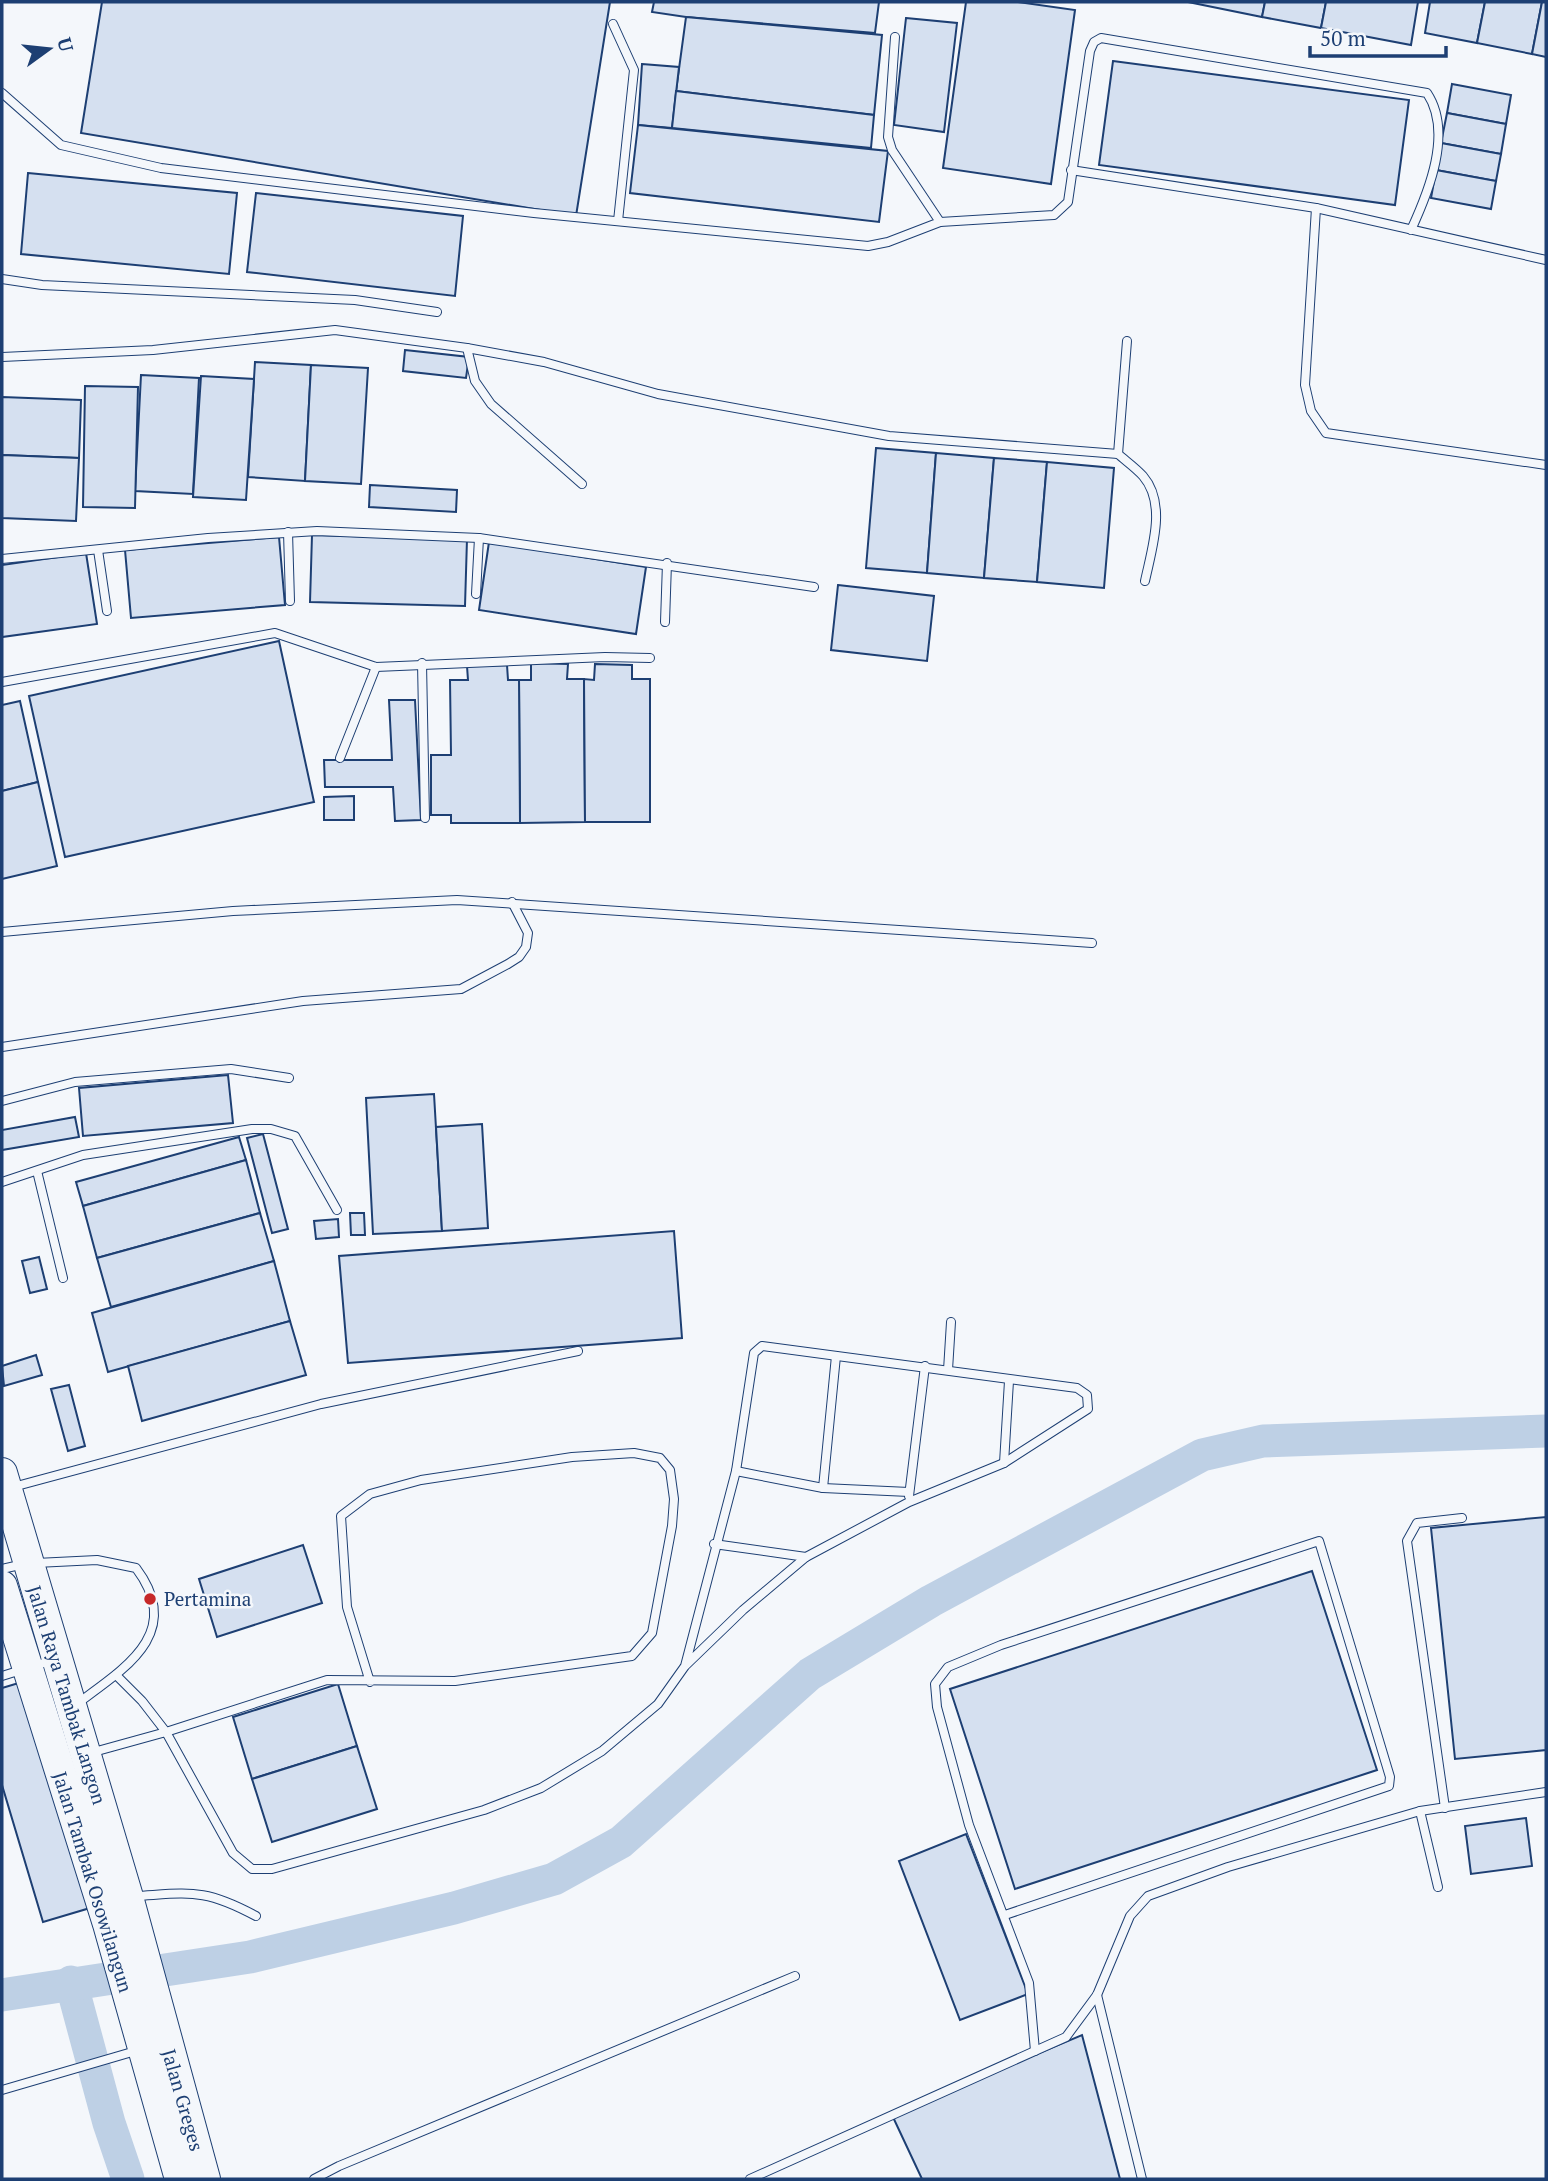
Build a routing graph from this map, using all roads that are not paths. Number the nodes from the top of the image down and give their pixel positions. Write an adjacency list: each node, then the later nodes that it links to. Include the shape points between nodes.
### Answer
1 (613, 24): 6 (lane, via 634,71)
2 (895, 37): 7 (lane, via 888,137)
3 (2, 93): 6 (lane, via 61,145 161,168)
4 (1071, 170): 5 (lane); 7 (lane, via 1068,202 1054,215); 8 (lane, via 1090,51 1101,38 1427,93 1441,128 1424,202)
5 (1316, 208): 8 (lane); 16 (lane, via 1305,385 1311,411 1326,433)
6 (618, 221): 7 (lane, via 868,246)
7 (940, 222)
8 (1411, 230): 9 (lane)
9 (1546, 260)
10 (2, 279): 11 (lane, via 69,287 355,300)
11 (437, 312)
12 (1127, 341): 15 (lane)
13 (467, 348): 14 (lane, via 335,331 153,350); 15 (lane, via 544,362 658,394 889,436); 17 (lane, via 475,381 491,404)
14 (2, 357)
15 (1118, 454): 23 (lane, via 1144,477 1156,509)
16 (1546, 465)
17 (582, 484)
18 (288, 532): 19 (lane); 20 (lane); 26 (lane)
19 (479, 538): 22 (lane); 25 (lane)
20 (98, 550): 21 (lane); 27 (lane)
21 (2, 559)
22 (667, 563): 24 (lane); 28 (lane)
23 (1145, 581)
24 (814, 587)
25 (476, 594)
26 (290, 601)
27 (107, 611)
28 (665, 622)
29 (650, 658): 30 (lane)
30 (422, 663): 31 (lane); 34 (lane)
31 (376, 667): 32 (lane, via 275,634); 33 (lane)
32 (2, 682)
33 (340, 758)
34 (425, 818)
35 (512, 902): 36 (lane, via 457,900 233,911); 37 (lane); 38 (lane, via 528,933 526,947 519,957 461,989 303,1001)
36 (2, 932)
37 (1092, 943)
38 (2, 1046)
39 (289, 1078): 40 (lane, via 231,1069 75,1082)
40 (2, 1101)
41 (37, 1171): 42 (lane); 43 (lane, via 83,1155 271,1129 295,1136); 44 (lane)
42 (2, 1181)
43 (337, 1210)
44 (63, 1278)
45 (951, 1322): 49 (lane)
46 (578, 1351): 53 (lane, via 321,1404)
47 (836, 1356): 48 (lane); 52 (lane, via 757,1348); 54 (lane)
48 (925, 1366): 49 (lane); 55 (lane)
49 (948, 1370): 50 (lane)
50 (1009, 1381): 51 (lane); 51 (lane, via 1077,1388 1087,1395 1088,1409)
51 (1004, 1463): 55 (lane)
52 (736, 1471): 54 (lane); 57 (lane)
53 (4, 1481): 59 (highway, Jalan Raya Tambak Langon)
54 (823, 1488): 55 (lane)
55 (909, 1497): 58 (lane)
56 (1462, 1518): 70 (lane, via 1418,1523 1407,1541)
57 (714, 1544): 58 (lane); 62 (lane)
58 (806, 1558): 62 (lane)
59 (15, 1567): 61 (highway, Jalan Raya Tambak Langon); 64 (lane, via 97,1560 135,1568 150,1587 155,1612 150,1639)
60 (2, 1586): 63 (highway, Jalan Tambak Osowilangun)
61 (56, 1659): 63 (lane); 66 (highway, Jalan Raya Tambak Langon)
62 (685, 1666): 67 (lane, via 658,1704 602,1751 541,1788 484,1810 261,1871 244,1866 233,1853)
63 (14, 1672): 66 (highway, Jalan Tambak Osowilangun)
64 (116, 1675): 66 (lane); 67 (lane)
65 (370, 1682): 65 (lane, via 347,1607 341,1516 370,1494 421,1480 634,1452 660,1458 670,1470 672,1526 652,1633 632,1656 454,1681); 67 (lane, via 327,1680)
66 (57, 1713): 68 (highway, Jalan Tambak Osowilangun)
67 (166, 1732): 68 (lane)
68 (71, 1760): 73 (highway, Jalan Tambak Osowilangun)
69 (1546, 1792): 70 (lane)
70 (1445, 1808): 71 (lane)
71 (1420, 1811): 72 (lane); 77 (lane, via 1228,1867 1148,1896 1130,1916)
72 (1438, 1887)
73 (123, 1912): 75 (lane, via 187,1893 215,1895); 78 (highway, Jalan Tambak Osowilangun)
74 (1005, 1915): 74 (lane, via 985,1872 952,1769 934,1690 942,1672 1001,1645 1319,1541 1390,1786); 79 (lane, via 1029,1983)
75 (256, 1916)
76 (795, 1976): 83 (lane)
77 (1097, 1995): 79 (lane, via 1066,2037); 85 (lane)
78 (141, 2038): 80 (lane, via 79,2067); 81 (highway); 82 (highway, Jalan Greges)
79 (1035, 2051): 84 (lane)
80 (2, 2090)
81 (180, 2179)
82 (205, 2179)
83 (314, 2179)
84 (750, 2179)
85 (1142, 2179)

